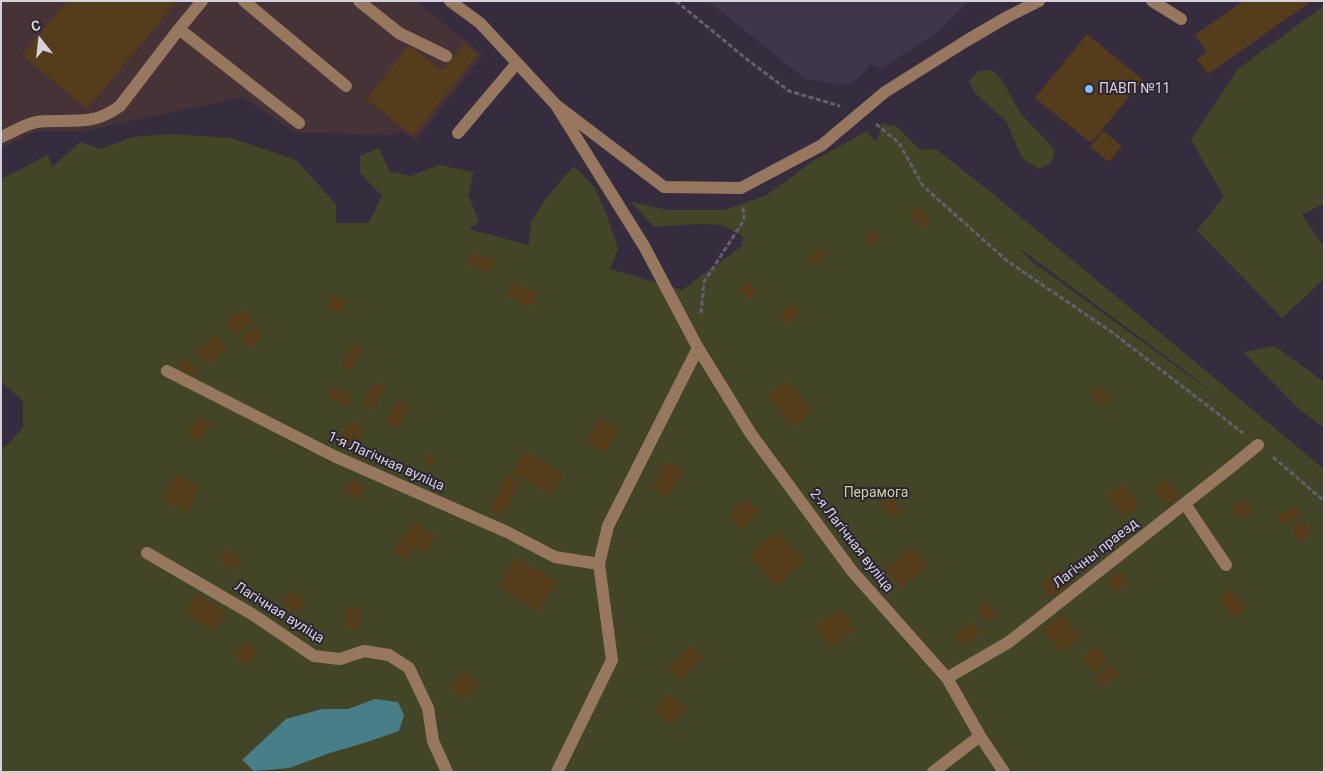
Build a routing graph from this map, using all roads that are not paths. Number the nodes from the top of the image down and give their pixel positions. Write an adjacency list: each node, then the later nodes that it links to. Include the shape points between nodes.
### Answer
1 (202, 1): 8 (lane)
2 (244, 1): 11 (lane)
3 (359, 1): 9 (lane, via 399,33)
4 (450, 1): 10 (lane, via 480,23)
5 (1038, 1): 12 (lane, via 885,92 822,145 740,188 664,187)
6 (1152, 1): 7 (lane)
7 (1181, 19)
8 (180, 29): 13 (lane); 15 (lane, via 113,112 86,120 37,122)
9 (446, 56)
10 (517, 63): 12 (lane); 14 (lane)
11 (346, 86)
12 (556, 105): 16 (lane, 2-я Лагічная вуліца, via 644,246)
13 (299, 123)
14 (458, 133)
15 (1, 137)
16 (698, 348): 21 (lane, via 608,526); 23 (lane, 2-я Лагічная вуліца, via 751,434 852,571)
17 (167, 371): 21 (lane, 1-я Лагічная вуліца, via 334,456 507,532 555,557)
18 (1258, 445): 19 (lane, Лагічны праезд)
19 (1185, 504): 22 (lane); 23 (lane, Лагічны праезд, via 1009,642)
20 (147, 553): 25 (lane, Лагічная вуліца, via 252,614 314,656 340,659 364,652 389,655 409,668 428,708 433,741)
21 (599, 564): 26 (lane, via 612,660)
22 (1226, 565)
23 (947, 678): 24 (lane, 2-я Лагічная вуліца)
24 (980, 736): 27 (lane); 28 (lane, 2-я Лагічная вуліца)
25 (447, 772)
26 (557, 772)
27 (933, 772)
28 (1004, 772)

